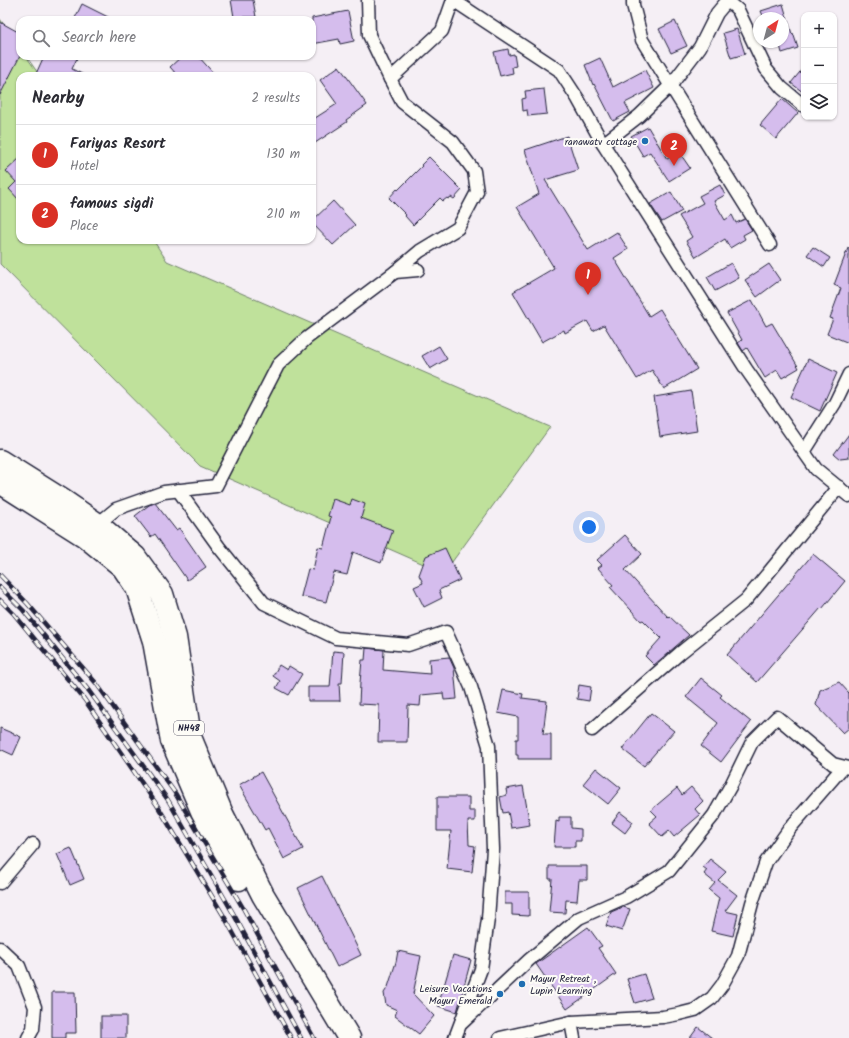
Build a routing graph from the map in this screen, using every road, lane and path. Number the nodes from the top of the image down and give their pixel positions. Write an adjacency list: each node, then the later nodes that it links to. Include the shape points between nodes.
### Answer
1 (368, 0): 5 (street, via 369,35)
2 (453, 0): 5 (street, via 442,31); 8 (street, via 559,70)
3 (633, 0): 6 (street, via 642,40)
4 (728, 1): 6 (street, via 717,13 700,47); 7 (street, via 738,10 766,69 782,88)
5 (390, 79): 11 (street, via 402,102 453,142 474,171 477,192 458,228 420,251)
6 (670, 85): 8 (street, via 639,116); 9 (street)
7 (801, 104)
8 (603, 144): 13 (street, via 746,369)
9 (770, 245)
10 (418, 270): 11 (street)
11 (395, 272): 17 (street, via 307,338 278,365 216,486)
12 (849, 374): 13 (street, via 835,403)
13 (804, 452): 16 (street, via 816,469)
14 (0, 461): 19 (highway, NH48, via 62,500)
15 (0, 482): 19 (highway, NH48, via 50,513)
16 (838, 487): 18 (street); 20 (street, via 746,600 680,653)
17 (178, 490): 19 (street, via 164,492 116,509); 26 (street, via 264,603 336,638 408,645 446,632 471,687 489,746 493,849 481,969)
18 (849, 496)
19 (91, 530): 28 (highway, NH48, via 137,588 154,641 172,742 202,811); 29 (highway, NH48, via 135,556 162,594 176,637 190,737 222,814 264,895)
20 (592, 730)
21 (846, 767): 25 (street, via 790,828 766,862 738,956 712,998 695,1010 663,1017); 26 (street, via 834,764 777,717 752,742 714,815 669,871 626,897 579,918)
22 (33, 844): 23 (street)
23 (0, 883)
24 (0, 948): 27 (street, via 19,966 35,1007 33,1029)
25 (571, 1022): 31 (street); 32 (street)
26 (459, 1025): 30 (street)
27 (28, 1038)
28 (331, 1038)
29 (349, 1038)
30 (455, 1038)
31 (500, 1038)
32 (574, 1038)

